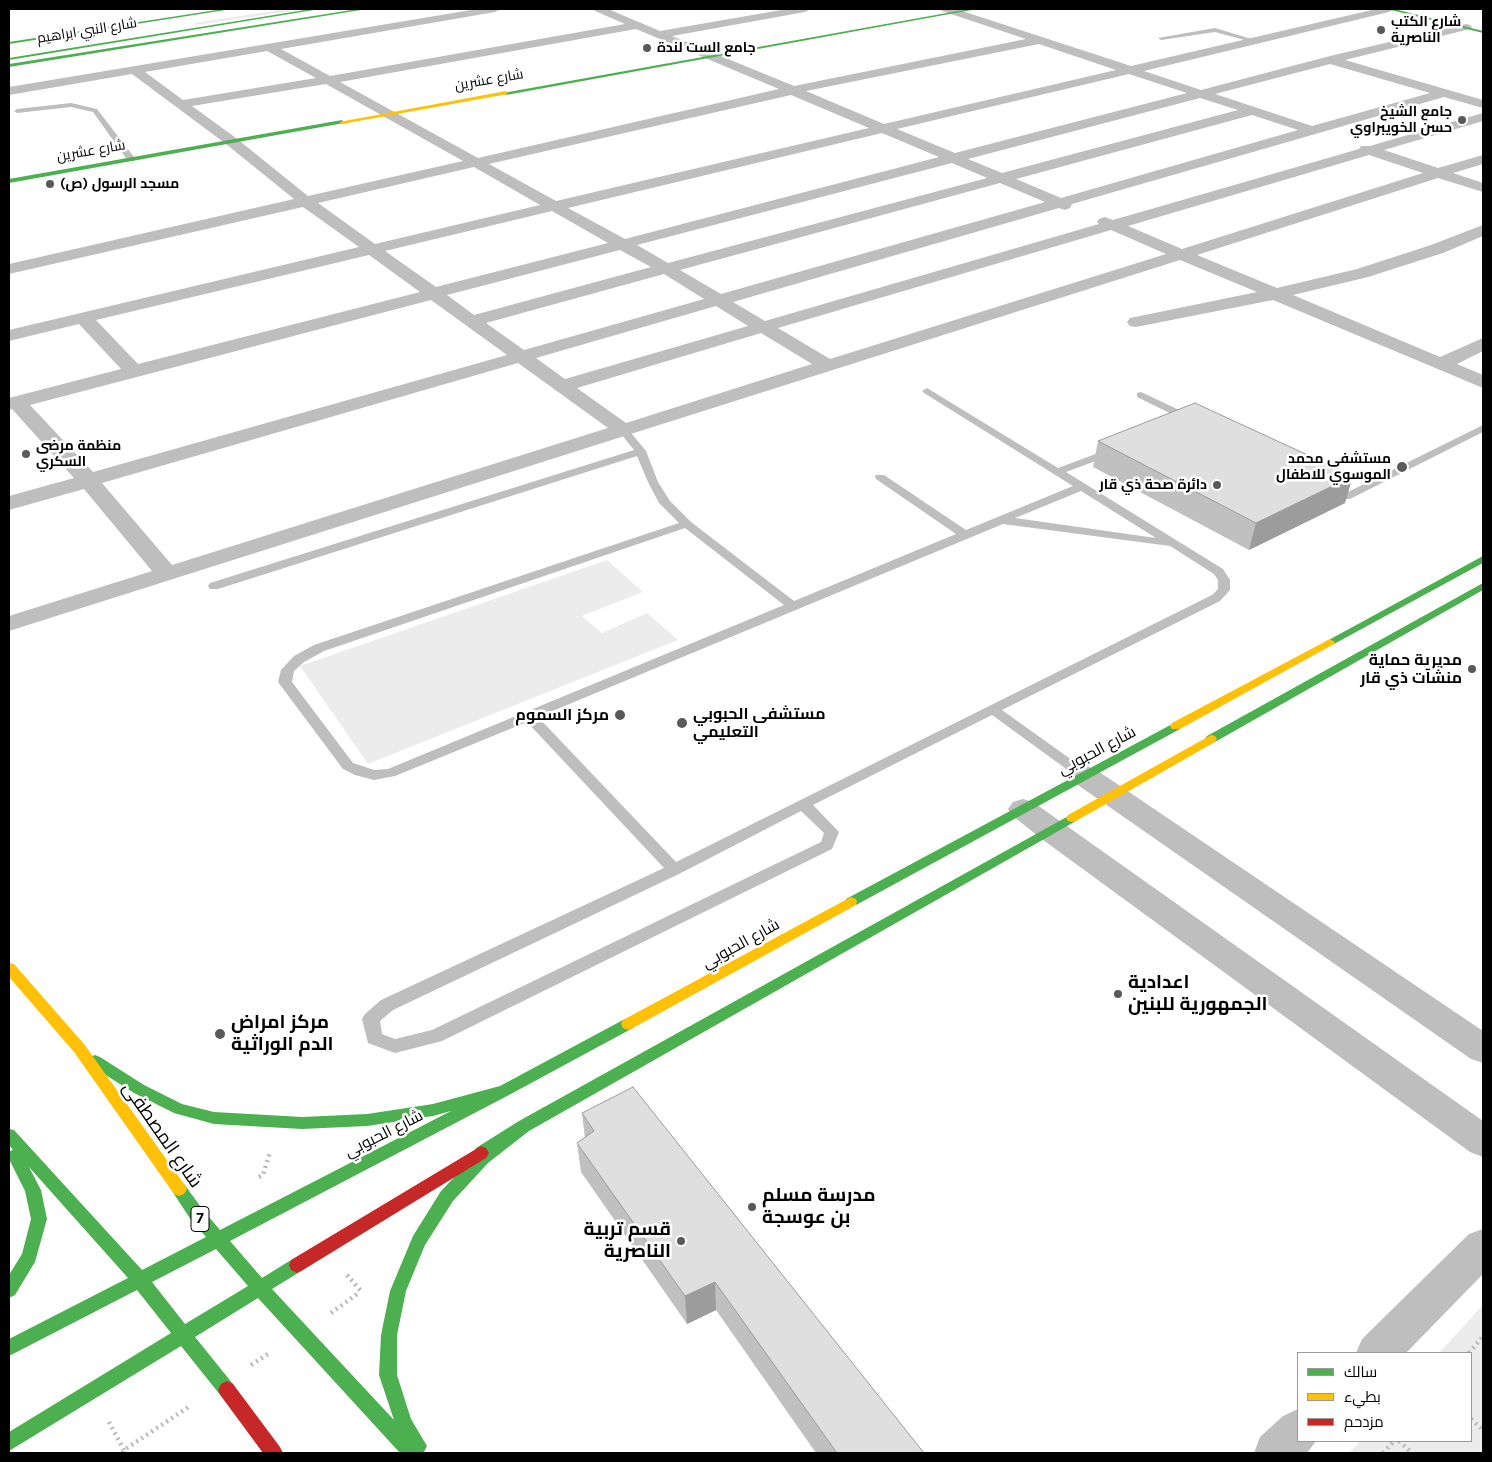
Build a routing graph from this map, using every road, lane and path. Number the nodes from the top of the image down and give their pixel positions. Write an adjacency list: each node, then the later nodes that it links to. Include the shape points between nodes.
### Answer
1 (227, 9): 2 (main road); 21 (main road)
2 (265, 9): 22 (main road, شارع النبي ابراهيم)
3 (318, 9): 25 (main road, شارع النبي ابراهيم)
4 (365, 9): 32 (main road)
5 (495, 9): 23 (street)
6 (622, 9): 11 (street)
7 (805, 9): 15 (street)
8 (975, 9): 12 (main road, شارع عشرين)
9 (1389, 9): 14 (main road); 19 (street)
10 (1413, 9): 14 (main road)
11 (602, 10): 13 (street)
12 (952, 10): 17 (street); 29 (main road, شارع عشرين)
13 (639, 25): 15 (street); 35 (street)
14 (1479, 27): 28 (street)
15 (661, 34): 29 (street)
16 (1161, 38): 18 (lane, via 1215,30)
17 (1041, 40): 34 (street); 36 (street)
18 (1254, 40): 19 (street); 34 (street)
19 (1284, 40): 20 (street)
20 (1311, 40)
21 (9, 43)
22 (52, 43): 24 (main road, شارع النبي ابراهيم); 25 (main road)
23 (269, 47): 33 (street); 35 (street)
24 (9, 49)
25 (62, 50): 30 (main road, شارع النبي ابراهيم)
26 (1302, 52): 27 (street)
27 (1330, 53): 28 (street); 38 (street); 39 (street)
28 (1357, 53): 31 (street)
29 (712, 55): 36 (street); 44 (main road, شارع عشرين)
30 (9, 58)
31 (1384, 61)
32 (9, 66)
33 (134, 70): 37 (street); 40 (street)
34 (1128, 70): 39 (street); 46 (street)
35 (328, 80): 40 (street); 44 (street)
36 (794, 90): 46 (street); 53 (street)
37 (9, 91)
38 (1444, 93): 41 (street); 47 (street)
39 (1201, 94): 43 (street); 50 (street)
40 (180, 104): 48 (street)
41 (1483, 104)
42 (17, 111): 51 (lane, via 70,105 96,110)
43 (1251, 111): 47 (street); 55 (street)
44 (387, 113): 48 (main road, شارع عشرين); 53 (street)
45 (1483, 117): 49 (street)
46 (883, 128): 50 (street); 60 (street)
47 (1311, 131): 49 (street); 59 (street)
48 (231, 141): 51 (main road, شارع عشرين); 58 (street)
49 (1369, 150): 54 (street); 61 (street)
50 (954, 158): 55 (street); 63 (street)
51 (131, 159): 56 (main road, شارع عشرين)
52 (1483, 159): 54 (street)
53 (476, 162): 58 (street); 60 (street)
54 (1439, 173): 57 (street); 65 (street)
55 (1002, 178): 59 (street); 66 (street)
56 (9, 181)
57 (1483, 188)
58 (305, 201): 64 (street); 67 (street)
59 (1060, 203): 61 (street); 70 (street)
60 (552, 206): 63 (street); 64 (street)
61 (1112, 225): 65 (street); 74 (street)
62 (1483, 230): 69 (street, via 1362,273)
63 (622, 244): 66 (street); 68 (street)
64 (370, 249): 68 (street); 71 (street)
65 (1182, 254): 69 (street); 79 (street)
66 (665, 268): 70 (street); 72 (street)
67 (9, 269)
68 (433, 294): 72 (street); 80 (street)
69 (1275, 294): 73 (street); 78 (street)
70 (720, 300): 74 (street); 77 (street)
71 (83, 317): 75 (street); 80 (street)
72 (471, 321): 77 (street)
73 (1136, 322)
74 (764, 327): 79 (street); 82 (street)
75 (9, 335)
76 (1483, 344): 78 (street)
77 (521, 357): 82 (street); 93 (street)
78 (1441, 364): 81 (street)
79 (828, 366): 88 (street)
80 (134, 371): 85 (street)
81 (1483, 382)
82 (561, 386): 88 (street)
83 (927, 391): 91 (lane)
84 (1141, 395): 86 (lane, via 1197,422)
85 (12, 403): 93 (street)
86 (1175, 427)
87 (1483, 428): 94 (lane, via 1346,497)
88 (623, 430): 90 (lane); 102 (street)
89 (1121, 448): 91 (lane)
90 (641, 451): 98 (lane, via 665,502); 103 (lane)
91 (1057, 472): 95 (lane)
92 (880, 477): 99 (lane)
93 (88, 480): 96 (street); 102 (street)
94 (1321, 484)
95 (1081, 486): 97 (lane); 100 (lane)
96 (9, 502)
97 (1001, 520): 99 (lane); 100 (lane)
98 (687, 524): 105 (lane); 108 (lane, via 319,648 299,659 288,670 286,682 348,766 374,775 390,773)
99 (965, 535): 105 (lane)
100 (1175, 544): 107 (lane, via 1219,572 1224,580 1224,590 1216,598)
101 (1483, 559): 109 (main road, شارع الحبوبي)
102 (167, 574): 106 (street)
103 (214, 586)
104 (1483, 586): 110 (main road)
105 (792, 606): 108 (lane)
106 (9, 624)
107 (992, 709): 109 (lane); 111 (lane)
108 (528, 715): 114 (lane)
109 (1085, 776): 110 (street); 112 (main road, شارع الحبوبي)
110 (1111, 795): 113 (main road); 117 (street)
111 (803, 804): 114 (lane); 114 (lane, via 832,832 827,845 436,1036 395,1046 374,1038 371,1019 387,1005)
112 (1023, 809): 113 (street); 118 (main road, شارع الحبوبي)
113 (1050, 830): 119 (main road); 121 (street)
114 (674, 870)
115 (9, 968): 116 (main road, شارع المصطفى / 7)
116 (79, 1048): 118 (main road, via 108,1071 139,1089 178,1109 214,1118 302,1123 367,1120 433,1110); 123 (main road, شارع المصطفى / 7, via 197,1215)
117 (1483, 1049)
118 (504, 1091): 123 (main road, شارع الحبوبي)
119 (524, 1126): 126 (main road); 141 (main road, via 483,1158 447,1196 419,1241 398,1291 389,1335 388,1375 404,1424)
120 (9, 1135): 125 (main road, via 80,1210)
121 (1483, 1141)
122 (9, 1146): 127 (main road, via 33,1190 39,1219 29,1257)
123 (219, 1238): 125 (main road, شارع الحبوبي); 126 (main road, شارع المصطفى / 7)
124 (1483, 1247): 131 (street)
125 (139, 1280): 128 (main road); 130 (main road, شارع الحبوبي)
126 (260, 1288): 128 (main road); 140 (main road, شارع المصطفى / 7)
127 (9, 1290)
128 (183, 1335): 136 (main road); 139 (main road)
129 (1483, 1336): 132 (path)
130 (9, 1348)
131 (1378, 1352)
132 (1470, 1352)
133 (1472, 1420): 134 (path)
134 (1483, 1430)
135 (1297, 1433): 142 (street)
136 (9, 1442)
137 (1393, 1442): 143 (path)
138 (1400, 1442): 144 (path)
139 (274, 1453)
140 (412, 1453)
141 (422, 1453)
142 (1276, 1453)
143 (1383, 1453)
144 (1412, 1453)

